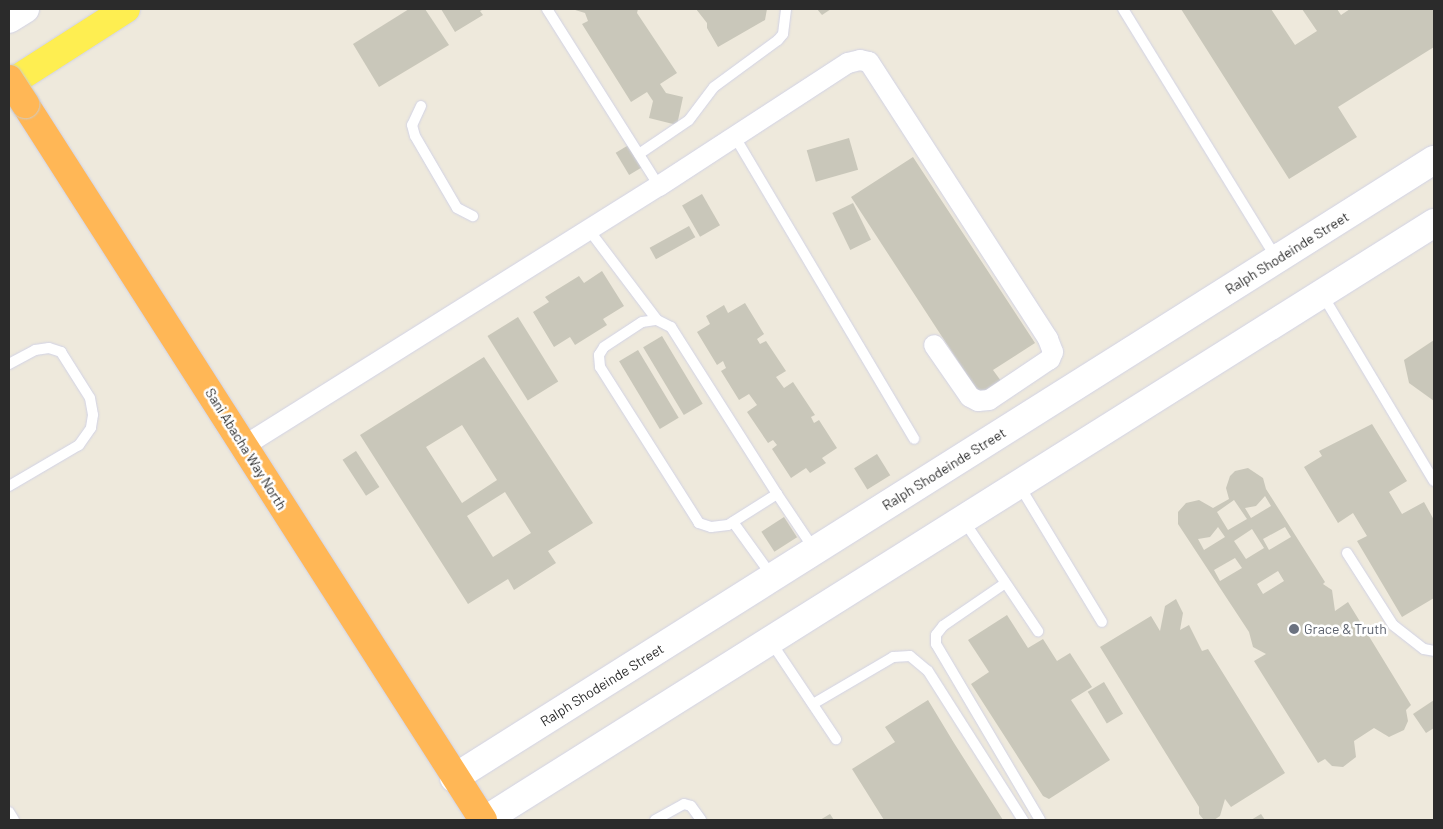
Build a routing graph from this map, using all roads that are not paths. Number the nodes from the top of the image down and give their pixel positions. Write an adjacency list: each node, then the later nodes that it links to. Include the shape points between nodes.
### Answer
1 (25, 9): 6 (street)
2 (126, 9): 8 (main road)
3 (547, 9): 11 (lane)
4 (786, 9): 11 (lane, via 783,34 778,40 714,87 689,120)
5 (1123, 9): 17 (lane)
6 (9, 19)
7 (9, 79): 8 (highway, Sani Abacha Way North, bridge)
8 (17, 94): 23 (highway, Sani Abacha Way North)
9 (421, 106): 14 (lane, via 412,125 415,136 457,208)
10 (735, 137): 13 (street); 20 (street, via 848,63 869,62 1048,339 1053,352 1050,359 989,400 978,401 970,397); 22 (lane)
11 (639, 154): 13 (lane)
12 (1434, 160): 17 (street, Ralph Shodeinde Street)
13 (659, 186): 16 (street)
14 (473, 216)
15 (1434, 223): 18 (street)
16 (589, 230): 19 (lane); 23 (street)
17 (1277, 259): 30 (street, Ralph Shodeinde Street)
18 (1322, 294): 24 (lane); 25 (street)
19 (657, 320): 27 (lane, via 670,327); 29 (lane, via 642,322 604,347 599,355 600,367 699,523 711,527)
20 (934, 345)
21 (9, 364): 26 (lane, via 36,350 49,348 62,352 90,398 93,415 91,428 79,445)
22 (914, 439)
23 (244, 446): 40 (highway, Sani Abacha Way North)
24 (1434, 481)
25 (1019, 484): 28 (street); 34 (lane)
26 (9, 486)
27 (778, 494): 29 (lane); 30 (lane)
28 (963, 520): 33 (lane); 36 (street)
29 (733, 522): 32 (lane)
30 (815, 550): 32 (street, Ralph Shodeinde Street)
31 (1347, 553): 37 (lane, via 1393,625 1424,648)
32 (773, 577): 40 (street, Ralph Shodeinde Street)
33 (1004, 584): 35 (lane); 47 (lane, via 943,626 936,635 936,644)
34 (1102, 622)
35 (1038, 630)
36 (771, 641): 38 (lane); 43 (street)
37 (1434, 651)
38 (813, 704): 39 (lane); 46 (lane, via 893,657 910,656 928,672)
39 (836, 739)
40 (454, 778): 43 (highway, Sani Abacha Way North)
41 (9, 812): 42 (lane)
42 (14, 820)
43 (484, 820)
44 (654, 820): 45 (lane, via 684,804 691,806)
45 (701, 820)
46 (1023, 820)
47 (1040, 820)

